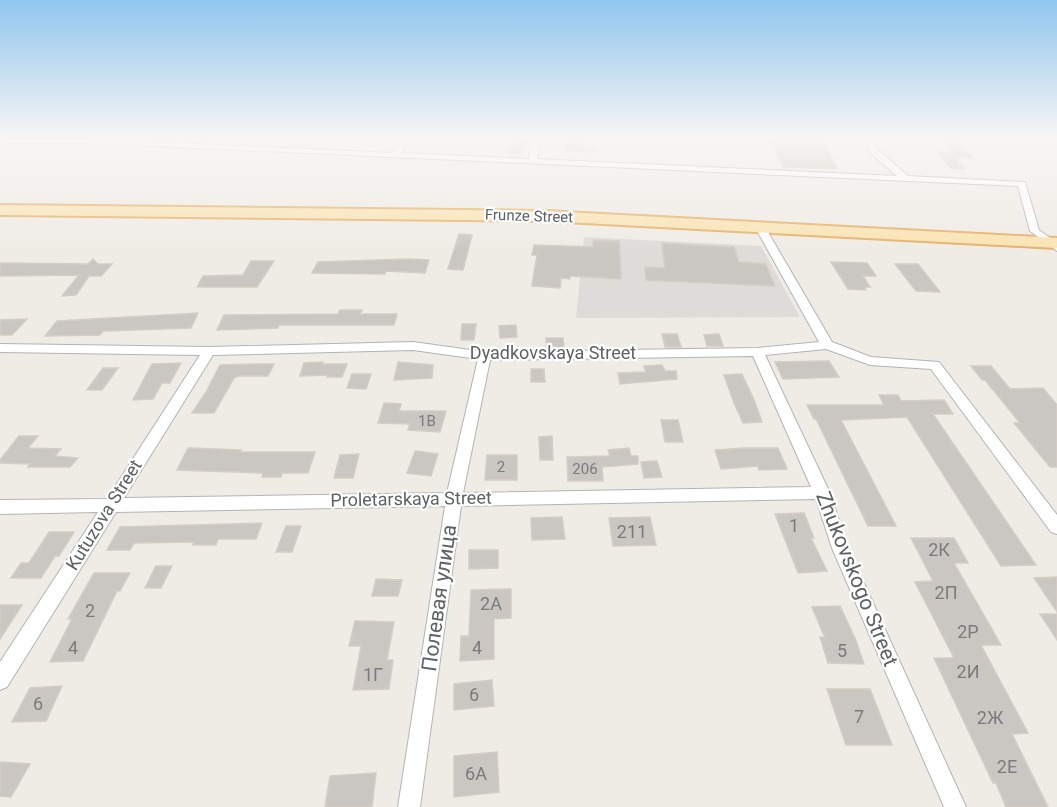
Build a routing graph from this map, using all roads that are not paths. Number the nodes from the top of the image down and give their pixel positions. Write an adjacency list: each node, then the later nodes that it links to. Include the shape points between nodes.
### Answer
1 (874, 177): 2 (street)
2 (905, 178): 5 (street, via 1022,183 1035,231)
3 (0, 210): 4 (main road, Frunze Street, via 534,215)
4 (760, 227): 5 (main road, Frunze Street); 6 (street)
5 (1054, 244)
6 (827, 345): 9 (street, Dyadkovskaya Street); 15 (street, via 870,361 935,365)
7 (0, 348): 8 (street, Dyadkovskaya Street)
8 (209, 351): 10 (street, Dyadkovskaya Street, via 413,346); 13 (street, Kutuzova Street)
9 (757, 352): 10 (street, Dyadkovskaya Street); 11 (street, Zhukovskogo Street)
10 (485, 356): 12 (street, Полевая улица)
11 (822, 493): 12 (street, Proletarskaya Street); 18 (street, Zhukovskogo Street, via 840,548)
12 (454, 498): 13 (street, Proletarskaya Street); 17 (street, Полевая улица)
13 (110, 506): 14 (street, Proletarskaya Street); 16 (street, Kutuzova Street)
14 (0, 507)
15 (1057, 527)
16 (0, 680)
17 (409, 807)
18 (955, 807)

